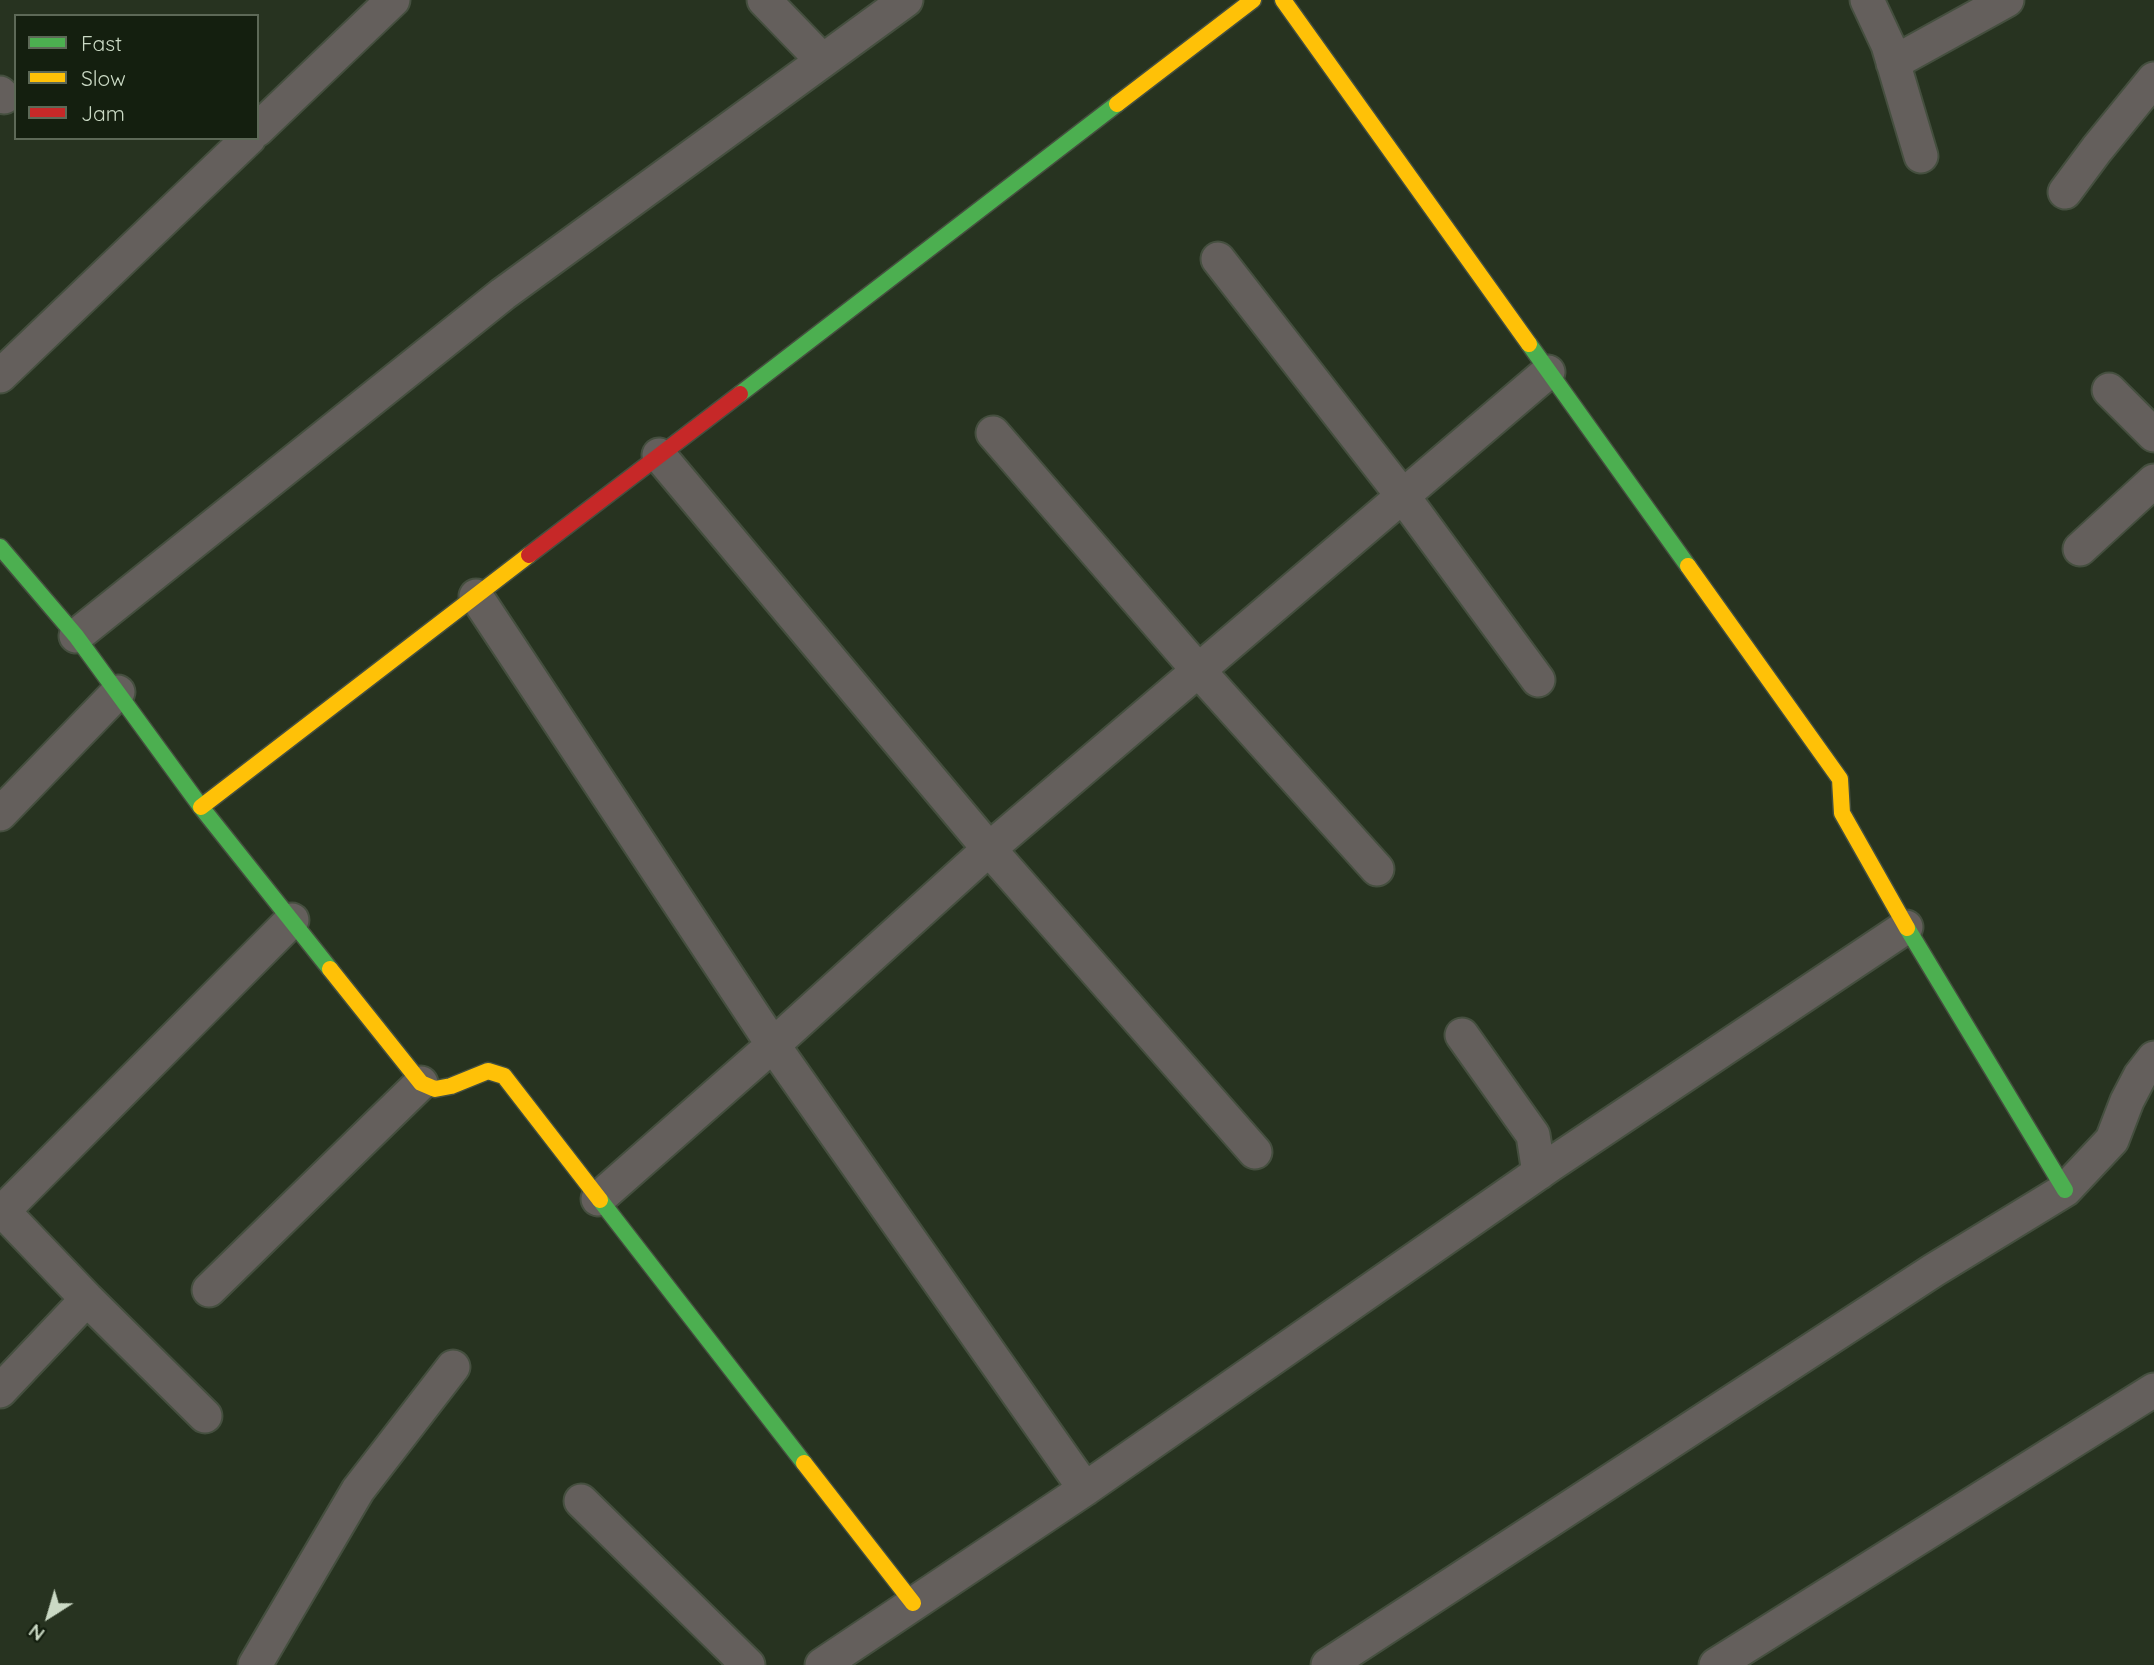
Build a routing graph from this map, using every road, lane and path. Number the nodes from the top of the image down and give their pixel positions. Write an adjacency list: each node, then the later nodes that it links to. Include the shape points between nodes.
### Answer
1 (393, 0): 11 (street)
2 (764, 0): 8 (street)
3 (906, 0): 8 (street)
4 (1253, 0): 21 (street)
5 (1283, 0): 16 (street)
6 (1867, 0): 9 (street)
7 (2007, 0): 9 (street)
8 (822, 60): 27 (street, via 503,294)
9 (1893, 62): 13 (street)
10 (2154, 79): 14 (street)
11 (259, 128)
12 (246, 140): 17 (street)
13 (1921, 156)
14 (2065, 192)
15 (1218, 259): 23 (street)
16 (1548, 372): 23 (street); 36 (street, via 1840,779 1842,813)
17 (0, 376)
18 (2109, 390): 20 (street)
19 (993, 433): 28 (street)
20 (2154, 435)
21 (659, 456): 26 (street); 33 (street)
22 (2154, 481): 25 (street)
23 (1402, 495): 28 (street); 29 (street)
24 (0, 547): 27 (street)
25 (2080, 548)
26 (476, 596): 31 (street); 38 (street)
27 (76, 636): 30 (street)
28 (1198, 670): 33 (street); 34 (street)
29 (1538, 680)
30 (118, 692): 31 (street); 32 (street)
31 (201, 807): 35 (street)
32 (0, 814)
33 (989, 849): 38 (street); 41 (street)
34 (1377, 869)
35 (292, 920): 40 (street); 45 (street)
36 (1906, 927): 42 (street); 43 (street)
37 (1462, 1035): 42 (street, via 1533,1135)
38 (773, 1045): 44 (street); 52 (street)
39 (2154, 1058): 43 (street, via 2127,1101 2112,1140)
40 (421, 1083): 44 (street, via 435,1089 451,1086 488,1070 505,1076); 46 (street)
41 (1255, 1152)
42 (1539, 1172): 52 (street)
43 (2065, 1190): 58 (street, via 1934,1270)
44 (598, 1199): 54 (street)
45 (2, 1209): 47 (street)
46 (209, 1290)
47 (87, 1299): 50 (street); 51 (street)
48 (453, 1367): 55 (street, via 358,1490)
49 (2154, 1390): 59 (street)
50 (0, 1391)
51 (205, 1416)
52 (1085, 1489): 54 (street)
53 (581, 1501): 56 (street)
54 (913, 1603): 57 (street)
55 (255, 1665)
56 (748, 1665)
57 (822, 1665)
58 (1328, 1665)
59 (1716, 1665)

